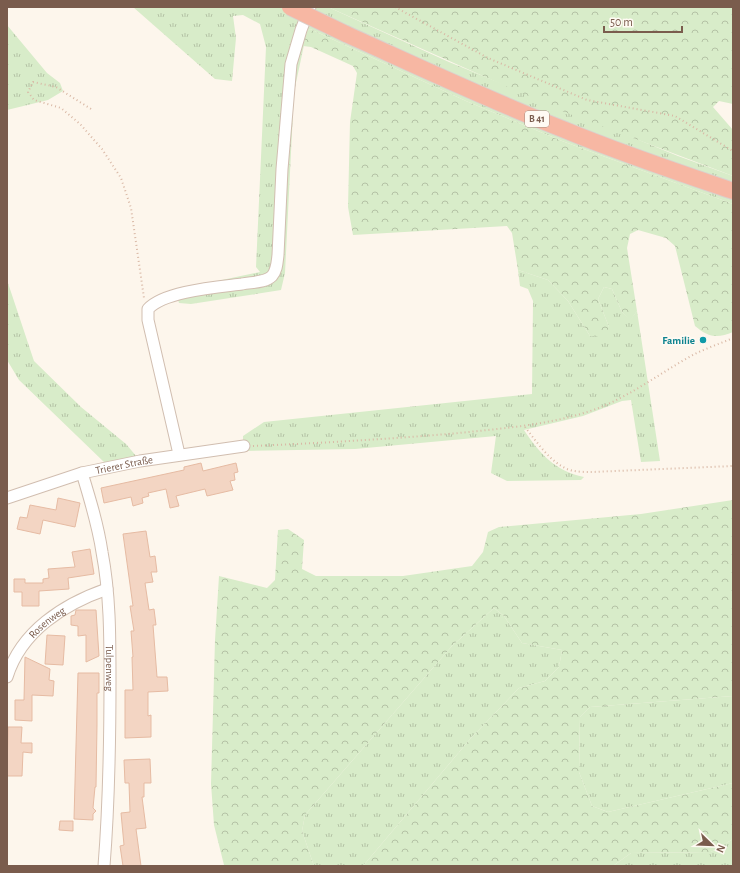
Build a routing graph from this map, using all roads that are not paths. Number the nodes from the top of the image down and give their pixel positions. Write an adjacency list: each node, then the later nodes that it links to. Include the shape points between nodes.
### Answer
1 (290, 7): 3 (highway, B 41, bridge, via 565,131)
2 (310, 7): 5 (street, via 291,64 276,268 271,277 264,281 172,295 148,309 148,320)
3 (733, 191)
4 (244, 446): 5 (street, Trierer Straße)
5 (179, 454): 6 (street, Trierer Straße)
6 (82, 473): 7 (street, Trierer Straße); 8 (street, Tulpenweg, via 102,552)
7 (7, 498)
8 (107, 589): 9 (street, Rosenweg, via 69,605 48,620 31,635); 10 (street, Tulpenweg, via 110,618 110,719 108,822)
9 (7, 676)
10 (104, 866)

